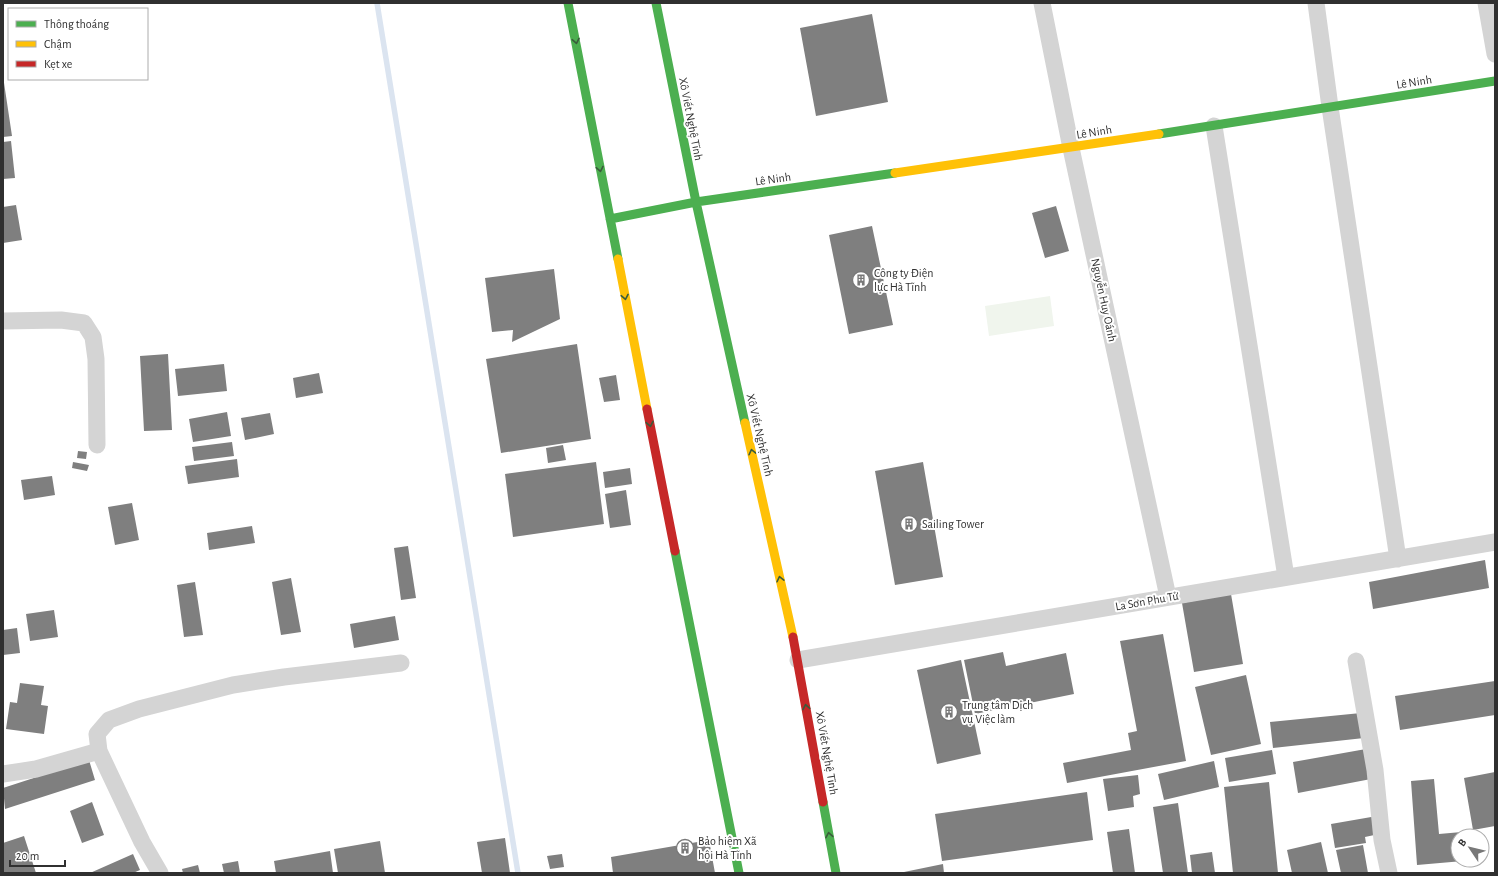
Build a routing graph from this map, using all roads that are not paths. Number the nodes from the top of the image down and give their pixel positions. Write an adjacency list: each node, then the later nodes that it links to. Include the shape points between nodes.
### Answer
1 (568, 3): 12 (street, one-way to 12)
2 (656, 3): 11 (street, Xô Viết Nghệ Tĩnh)
3 (1042, 3): 10 (street, Nguyễn Huy Oánh)
4 (1316, 3): 8 (street)
5 (1486, 3): 6 (street)
6 (1495, 54)
7 (1495, 81): 8 (street, Lê Ninh)
8 (1330, 107): 9 (street, Lê Ninh); 16 (street)
9 (1214, 126): 10 (street, Lê Ninh); 17 (street)
10 (1072, 148): 11 (street, Lê Ninh); 18 (street, Nguyễn Huy Oánh)
11 (696, 202): 12 (street, Lê Ninh); 19 (street, Xô Viết Nghệ Tĩnh, one-way to 11)
12 (610, 219): 25 (street, one-way to 25)
13 (3, 321): 14 (street, via 61,320 84,323 93,336 96,359)
14 (97, 445)
15 (1495, 542): 16 (street, La Sơn Phu Tử)
16 (1398, 558): 17 (street, La Sơn Phu Tử)
17 (1286, 577): 18 (street, La Sơn Phu Tử)
18 (1168, 597): 19 (street, La Sơn Phu Tử)
19 (798, 660): 26 (street, Xô Viết Nghệ Tĩnh, one-way to 19)
20 (1356, 661): 27 (street, via 1375,770)
21 (401, 664): 22 (street, via 233,685 139,709 109,720 97,734)
22 (99, 751): 23 (street, via 36,769); 24 (street, via 142,842)
23 (3, 774)
24 (160, 873)
25 (739, 873)
26 (836, 873)
27 (1388, 873)

